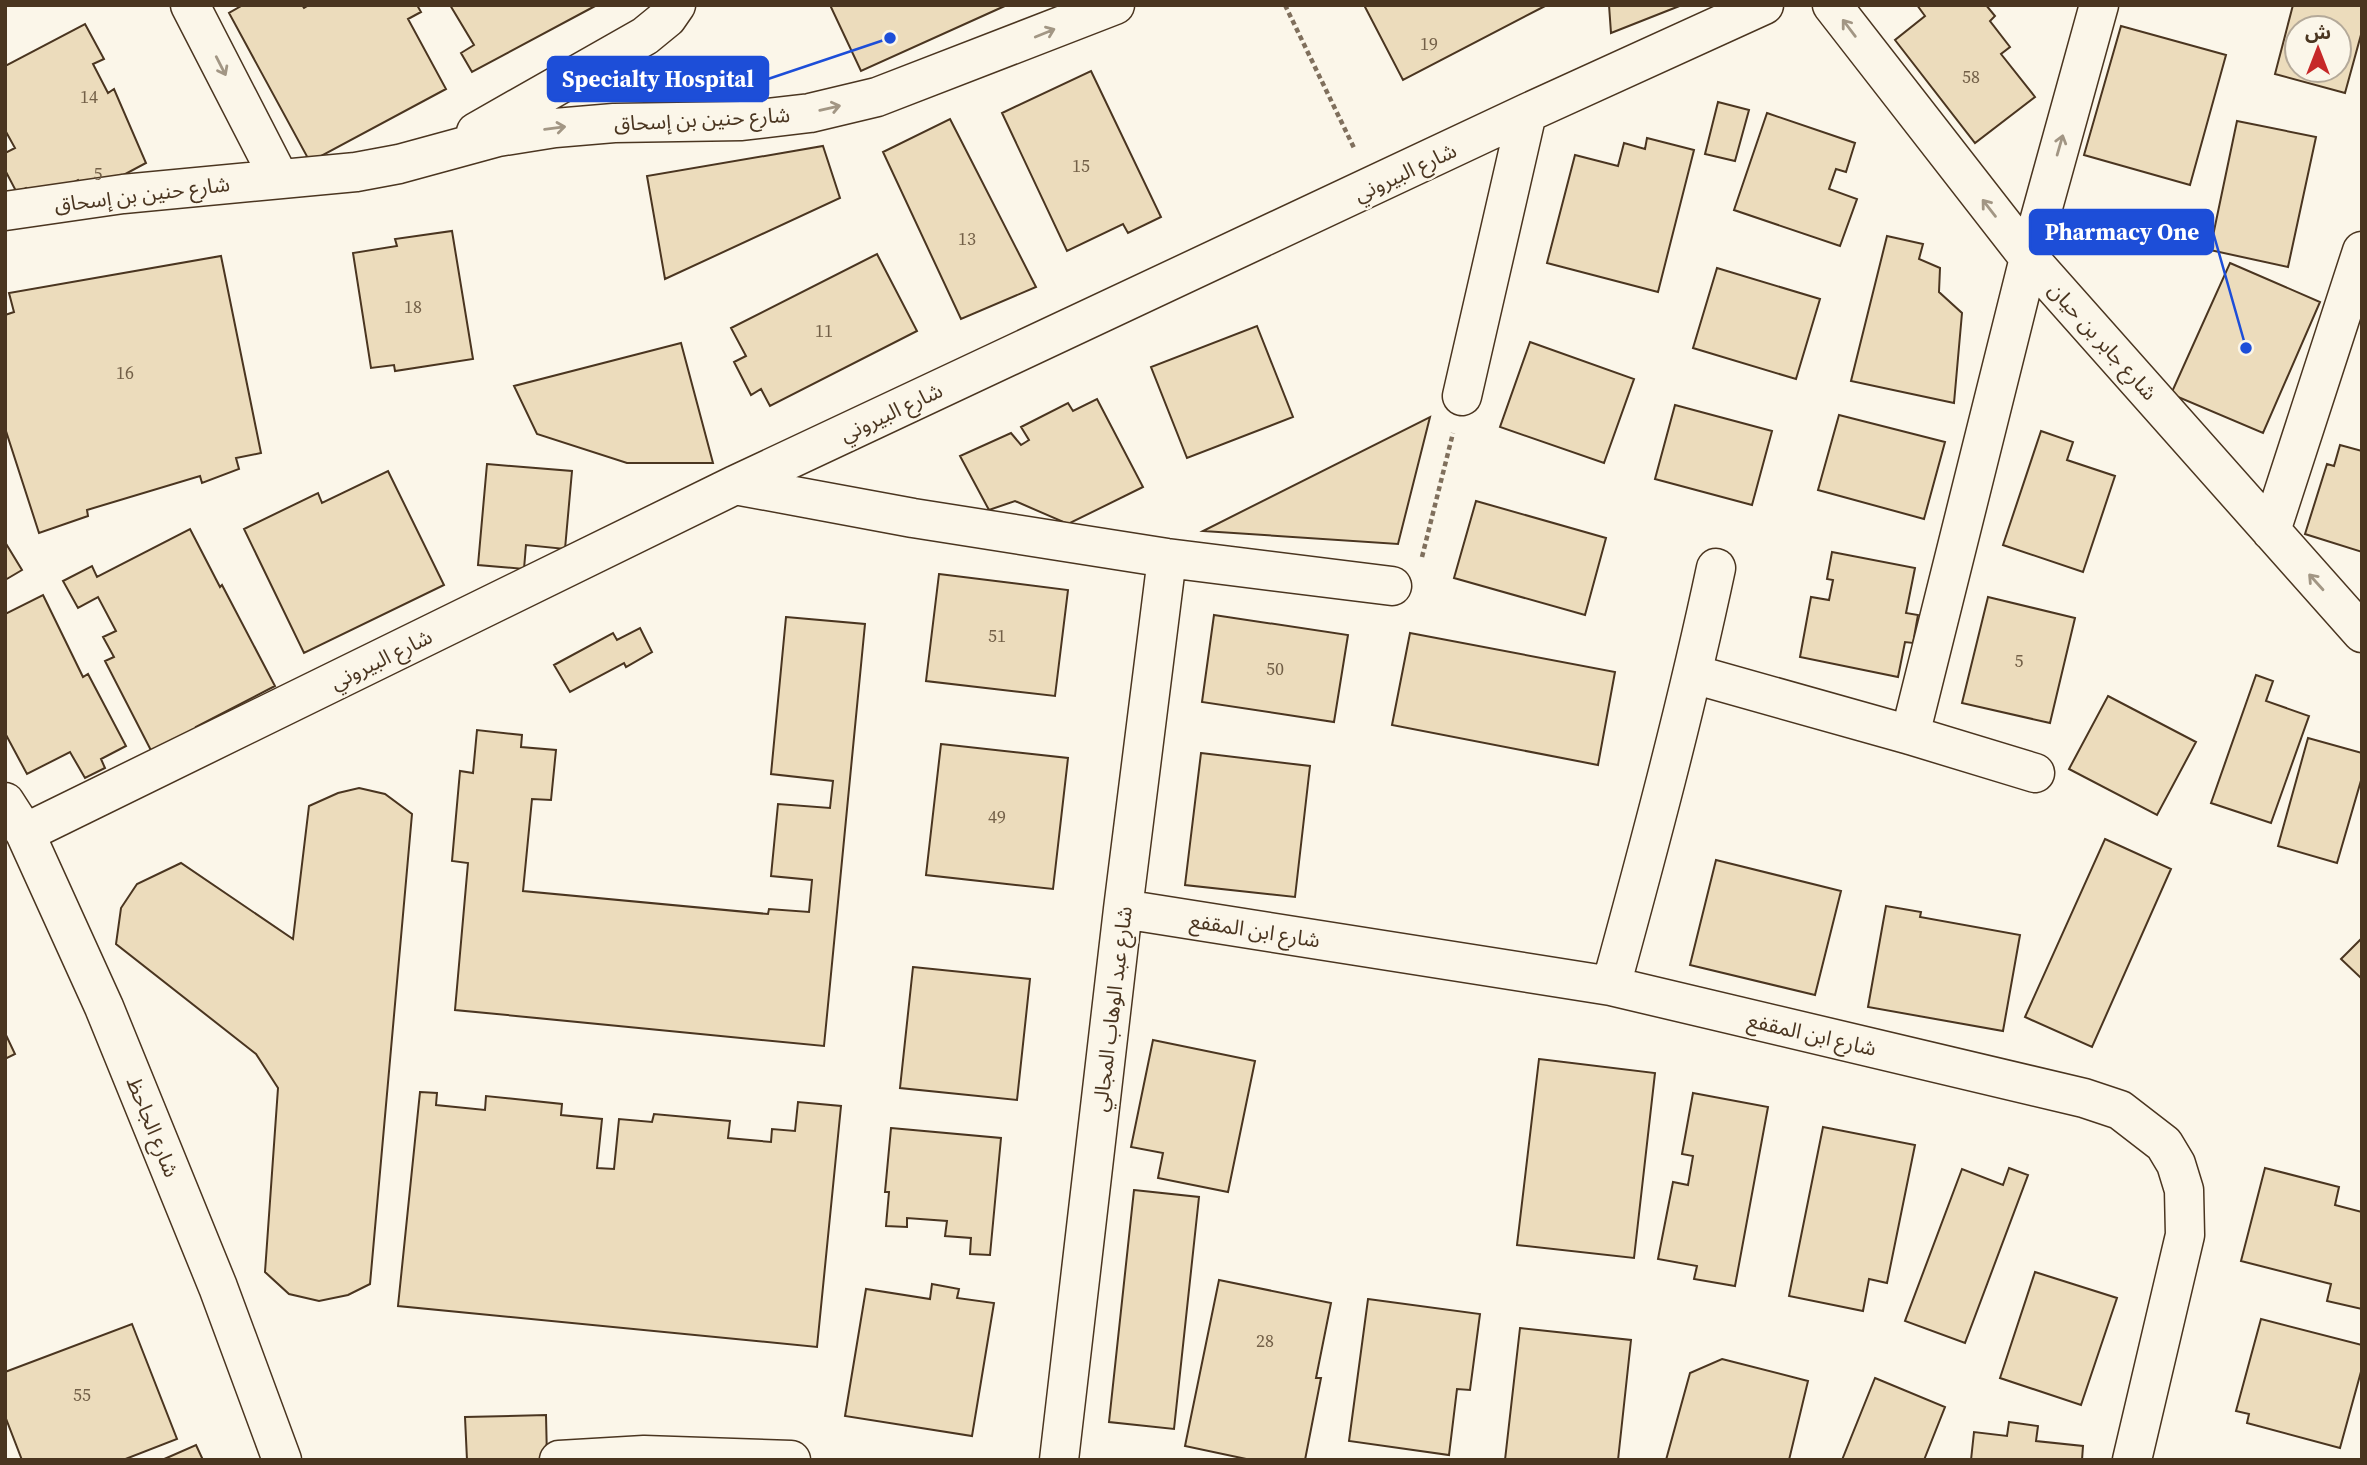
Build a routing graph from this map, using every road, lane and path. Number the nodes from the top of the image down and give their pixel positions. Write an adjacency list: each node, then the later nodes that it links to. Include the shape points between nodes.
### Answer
1 (190, 5): 10 (street, one-way to 10)
2 (676, 5): 9 (street, شارع حنين بن إسحاق, via 645,36)
3 (1115, 5): 9 (street, شارع حنين بن إسحاق, one-way to 3, via 555,128 614,122 742,121 810,113 877,97)
4 (1284, 5): 11 (path)
5 (1765, 5): 8 (street, شارع البيروني)
6 (1832, 5): 14 (street, شارع جابر بن حيان, one-way to 6)
7 (2099, 5): 14 (street, one-way to 7)
8 (1527, 113): 11 (street, شارع البيروني); 15 (street)
9 (441, 152): 10 (street, شارع حنين بن إسحاق, via 356,172)
10 (279, 178): 12 (street, شارع حنين بن إسحاق)
11 (1373, 187): 16 (street, شارع البيروني)
12 (5, 211)
13 (2362, 251): 17 (street)
14 (2029, 258): 17 (street, شارع جابر بن حيان); 23 (street)
15 (1462, 396): 20 (path, via 1421,561 1409,587)
16 (735, 485): 18 (street); 25 (street, شارع البيروني)
17 (2271, 531): 21 (street, شارع جابر بن حيان, one-way to 17)
18 (1167, 558): 20 (street); 26 (street, شارع عبد الوهاب المجالي)
19 (1716, 568): 22 (street)
20 (1392, 586)
21 (2362, 633)
22 (1693, 674): 23 (street); 27 (street)
23 (1910, 735): 24 (street)
24 (2035, 773)
25 (15, 818): 28 (street, شارع الجاحظ, via 109,1020 218,1287)
26 (1123, 909): 27 (street, شارع ابن المقفع); 31 (street, شارع عبد الوهاب المجالي)
27 (1611, 986): 32 (street, شارع ابن المقفع, via 2084,1098 2120,1110 2164,1144 2184,1190 2185,1235)
28 (282, 1460)
29 (559, 1460): 30 (street, via 645,1455)
30 (791, 1460)
31 (1059, 1460)
32 (2133, 1460)

